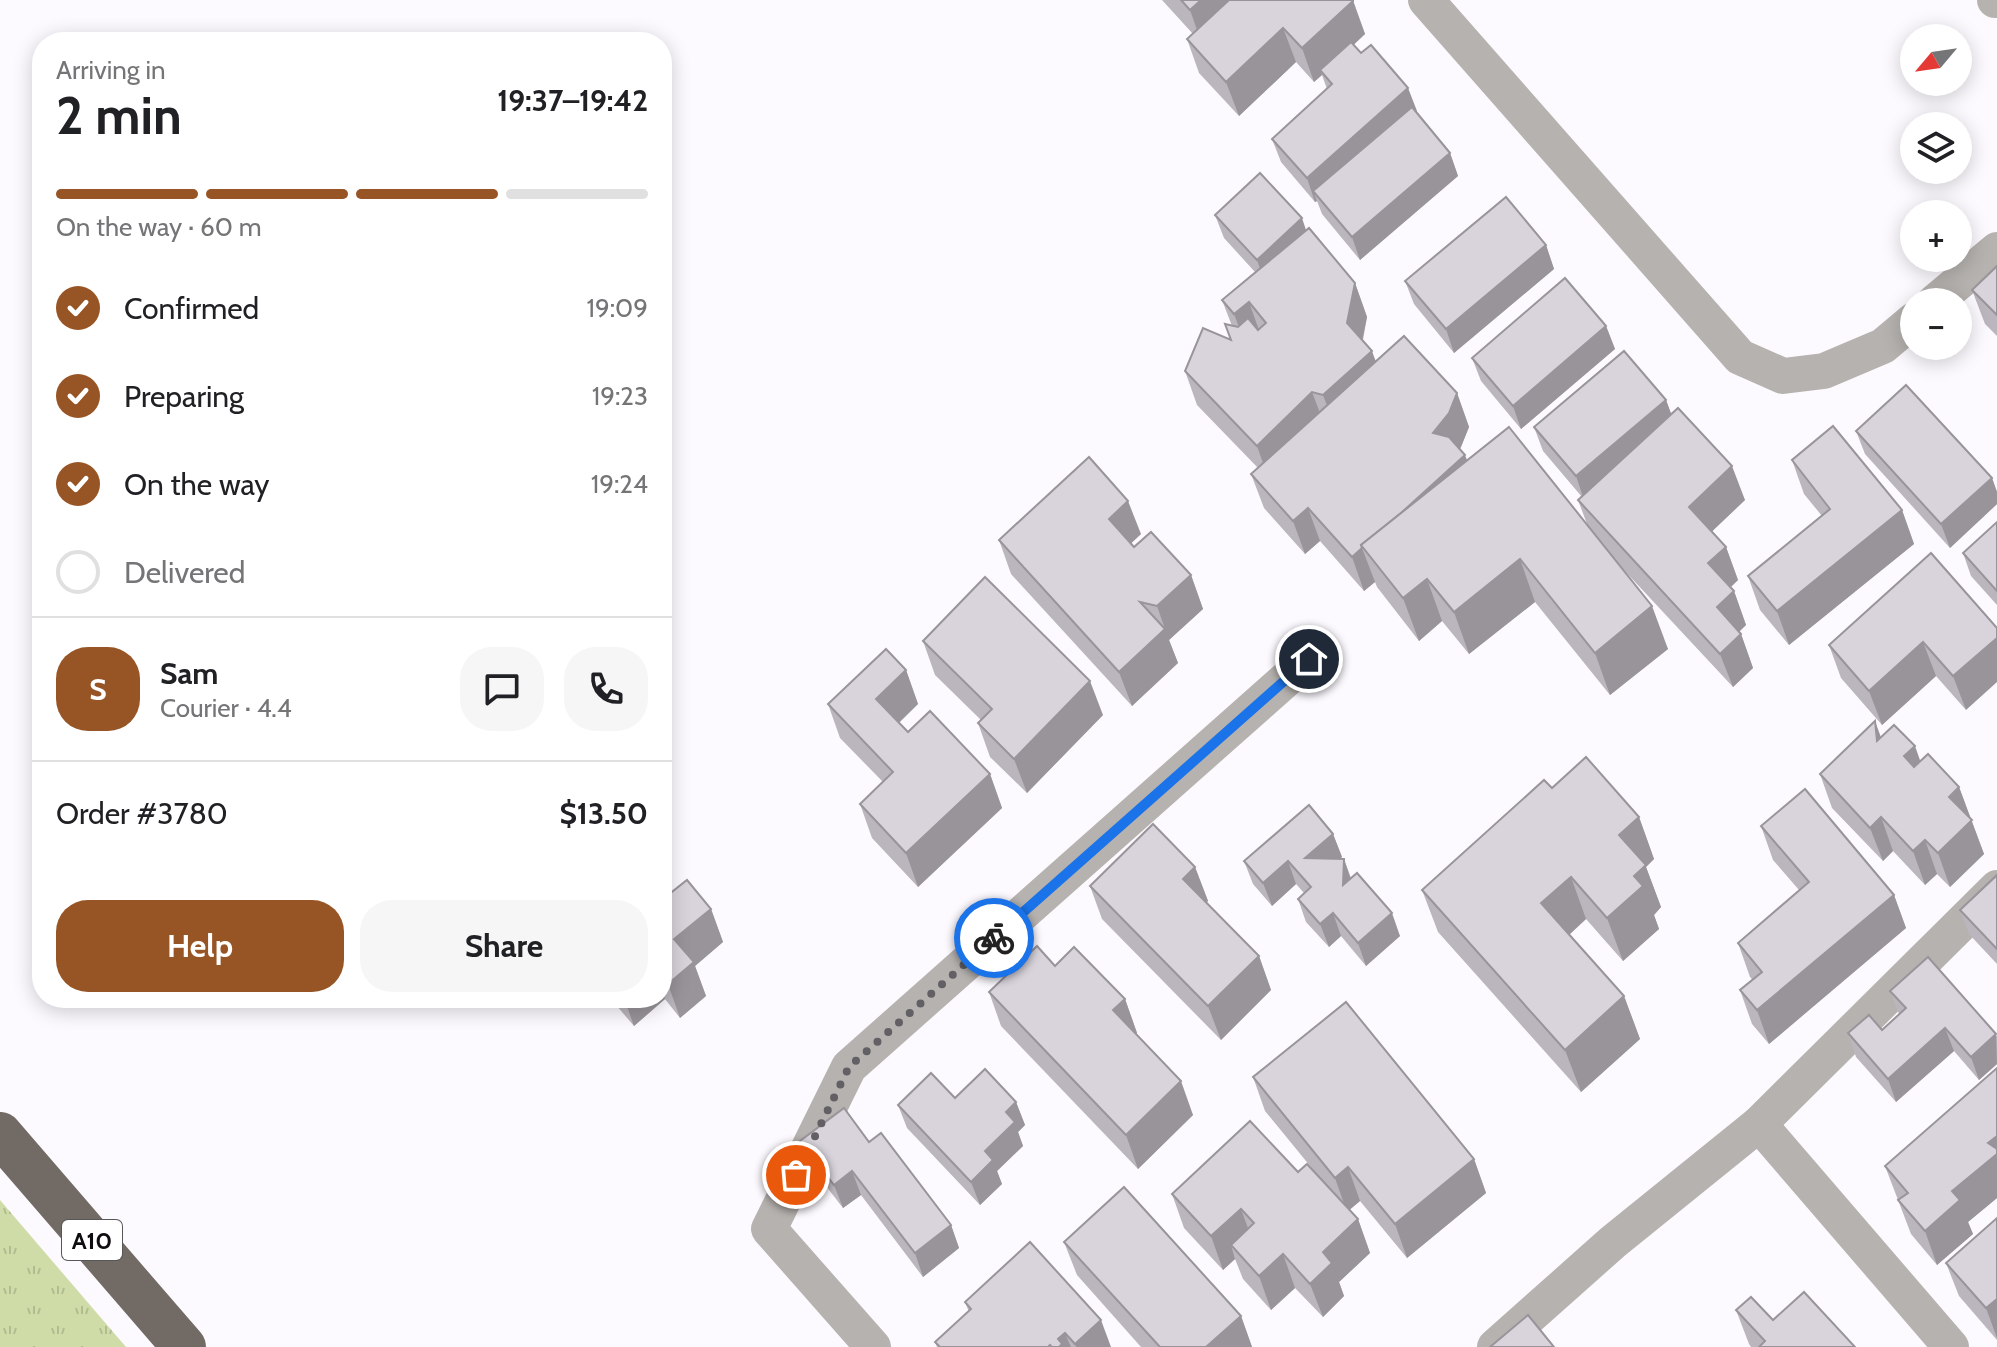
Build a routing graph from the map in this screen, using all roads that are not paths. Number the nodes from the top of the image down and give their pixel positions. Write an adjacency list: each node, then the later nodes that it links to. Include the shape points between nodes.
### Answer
1 (1426, 0): 4 (street, via 1740,357 1783,376 1824,371 1883,346)
2 (1997, 250): 3 (street)
3 (1952, 288)
4 (1900, 332)
5 (1309, 659): 10 (street, via 849,1067 769,1229)
6 (1997, 888): 7 (street)
7 (1759, 1124): 11 (street, via 1613,1242); 12 (street)
8 (0, 1134): 9 (highway, A10)
9 (184, 1347)
10 (873, 1347)
11 (1495, 1347)
12 (1951, 1347)

